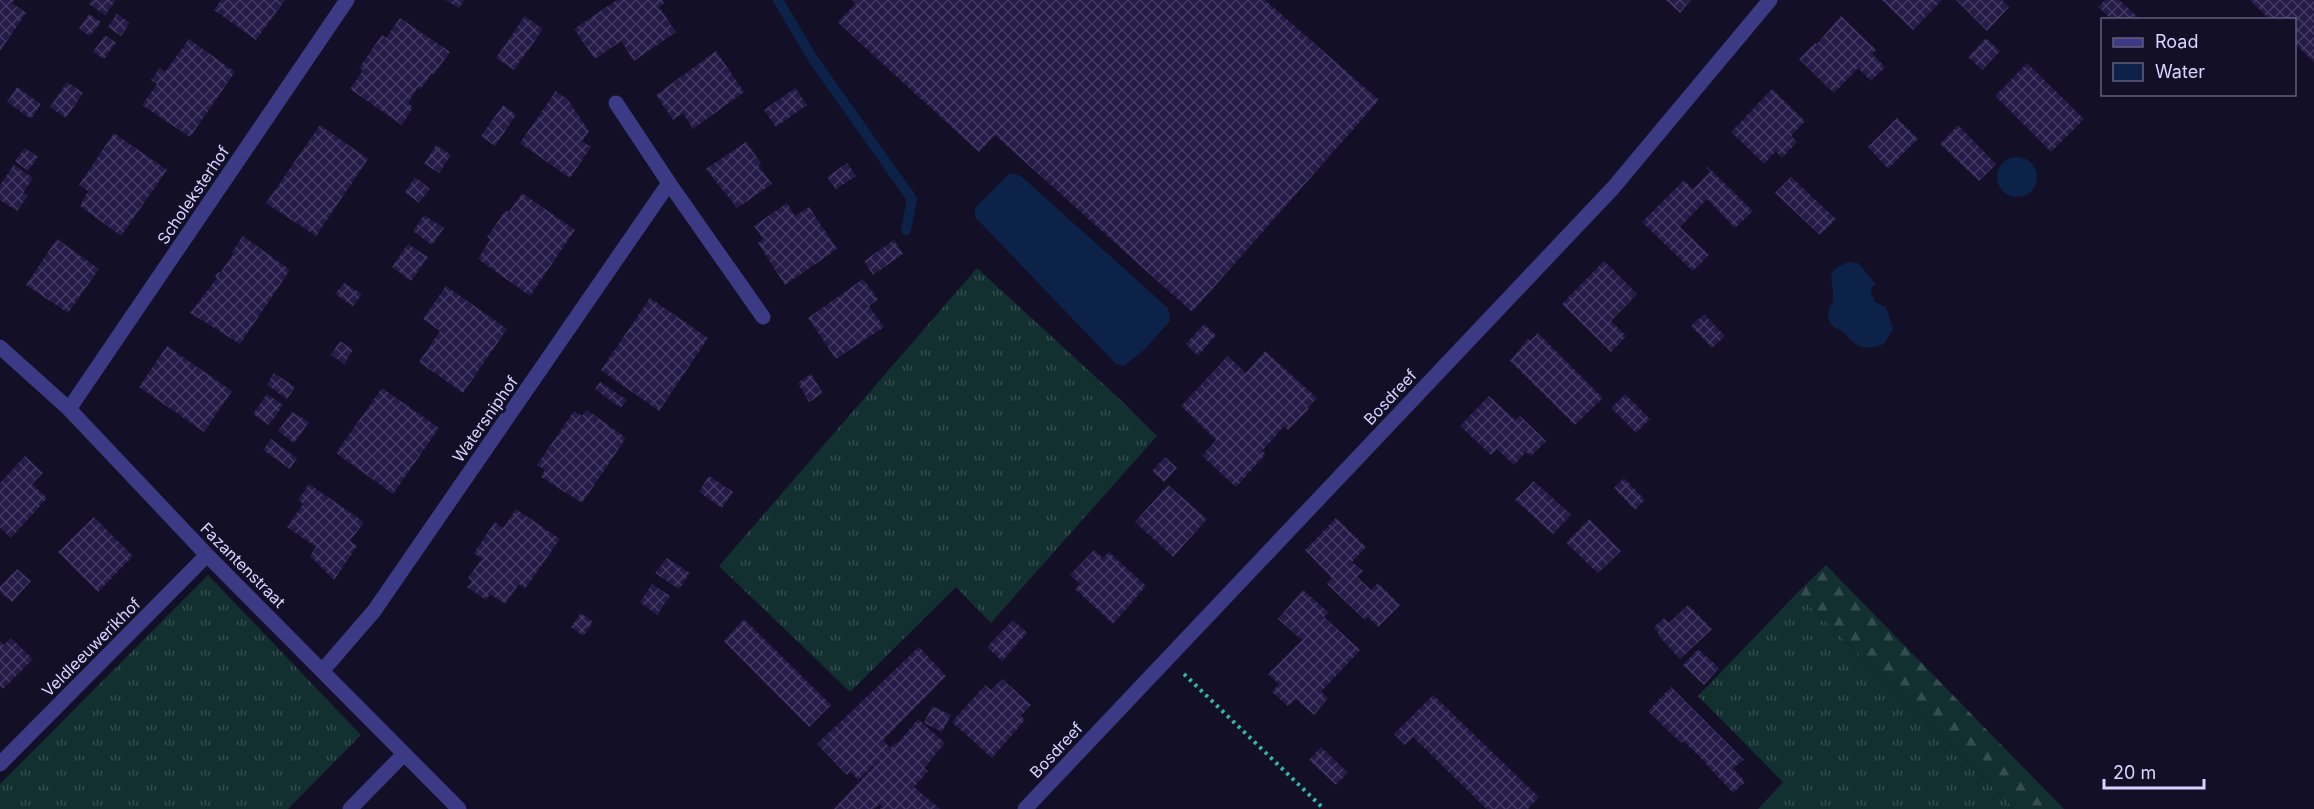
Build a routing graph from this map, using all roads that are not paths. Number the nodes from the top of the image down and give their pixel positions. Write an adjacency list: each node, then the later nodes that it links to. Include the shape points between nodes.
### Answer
1 (347, 0): 7 (street, Scholeksterhof)
2 (1770, 0): 14 (street, Bosdreef, via 1613,188)
3 (616, 103): 4 (street)
4 (669, 183): 5 (street); 9 (street, Watersniphof, via 374,611)
5 (764, 318)
6 (0, 347): 7 (street, Fazantenstraat)
7 (69, 410): 8 (street, Fazantenstraat)
8 (207, 555): 9 (street, Fazantenstraat); 11 (street, Veldleeuwerikhof)
9 (323, 670): 10 (street, Fazantenstraat)
10 (405, 754): 12 (street); 13 (street, Fazantenstraat)
11 (0, 764)
12 (350, 809)
13 (459, 809)
14 (1026, 809)

